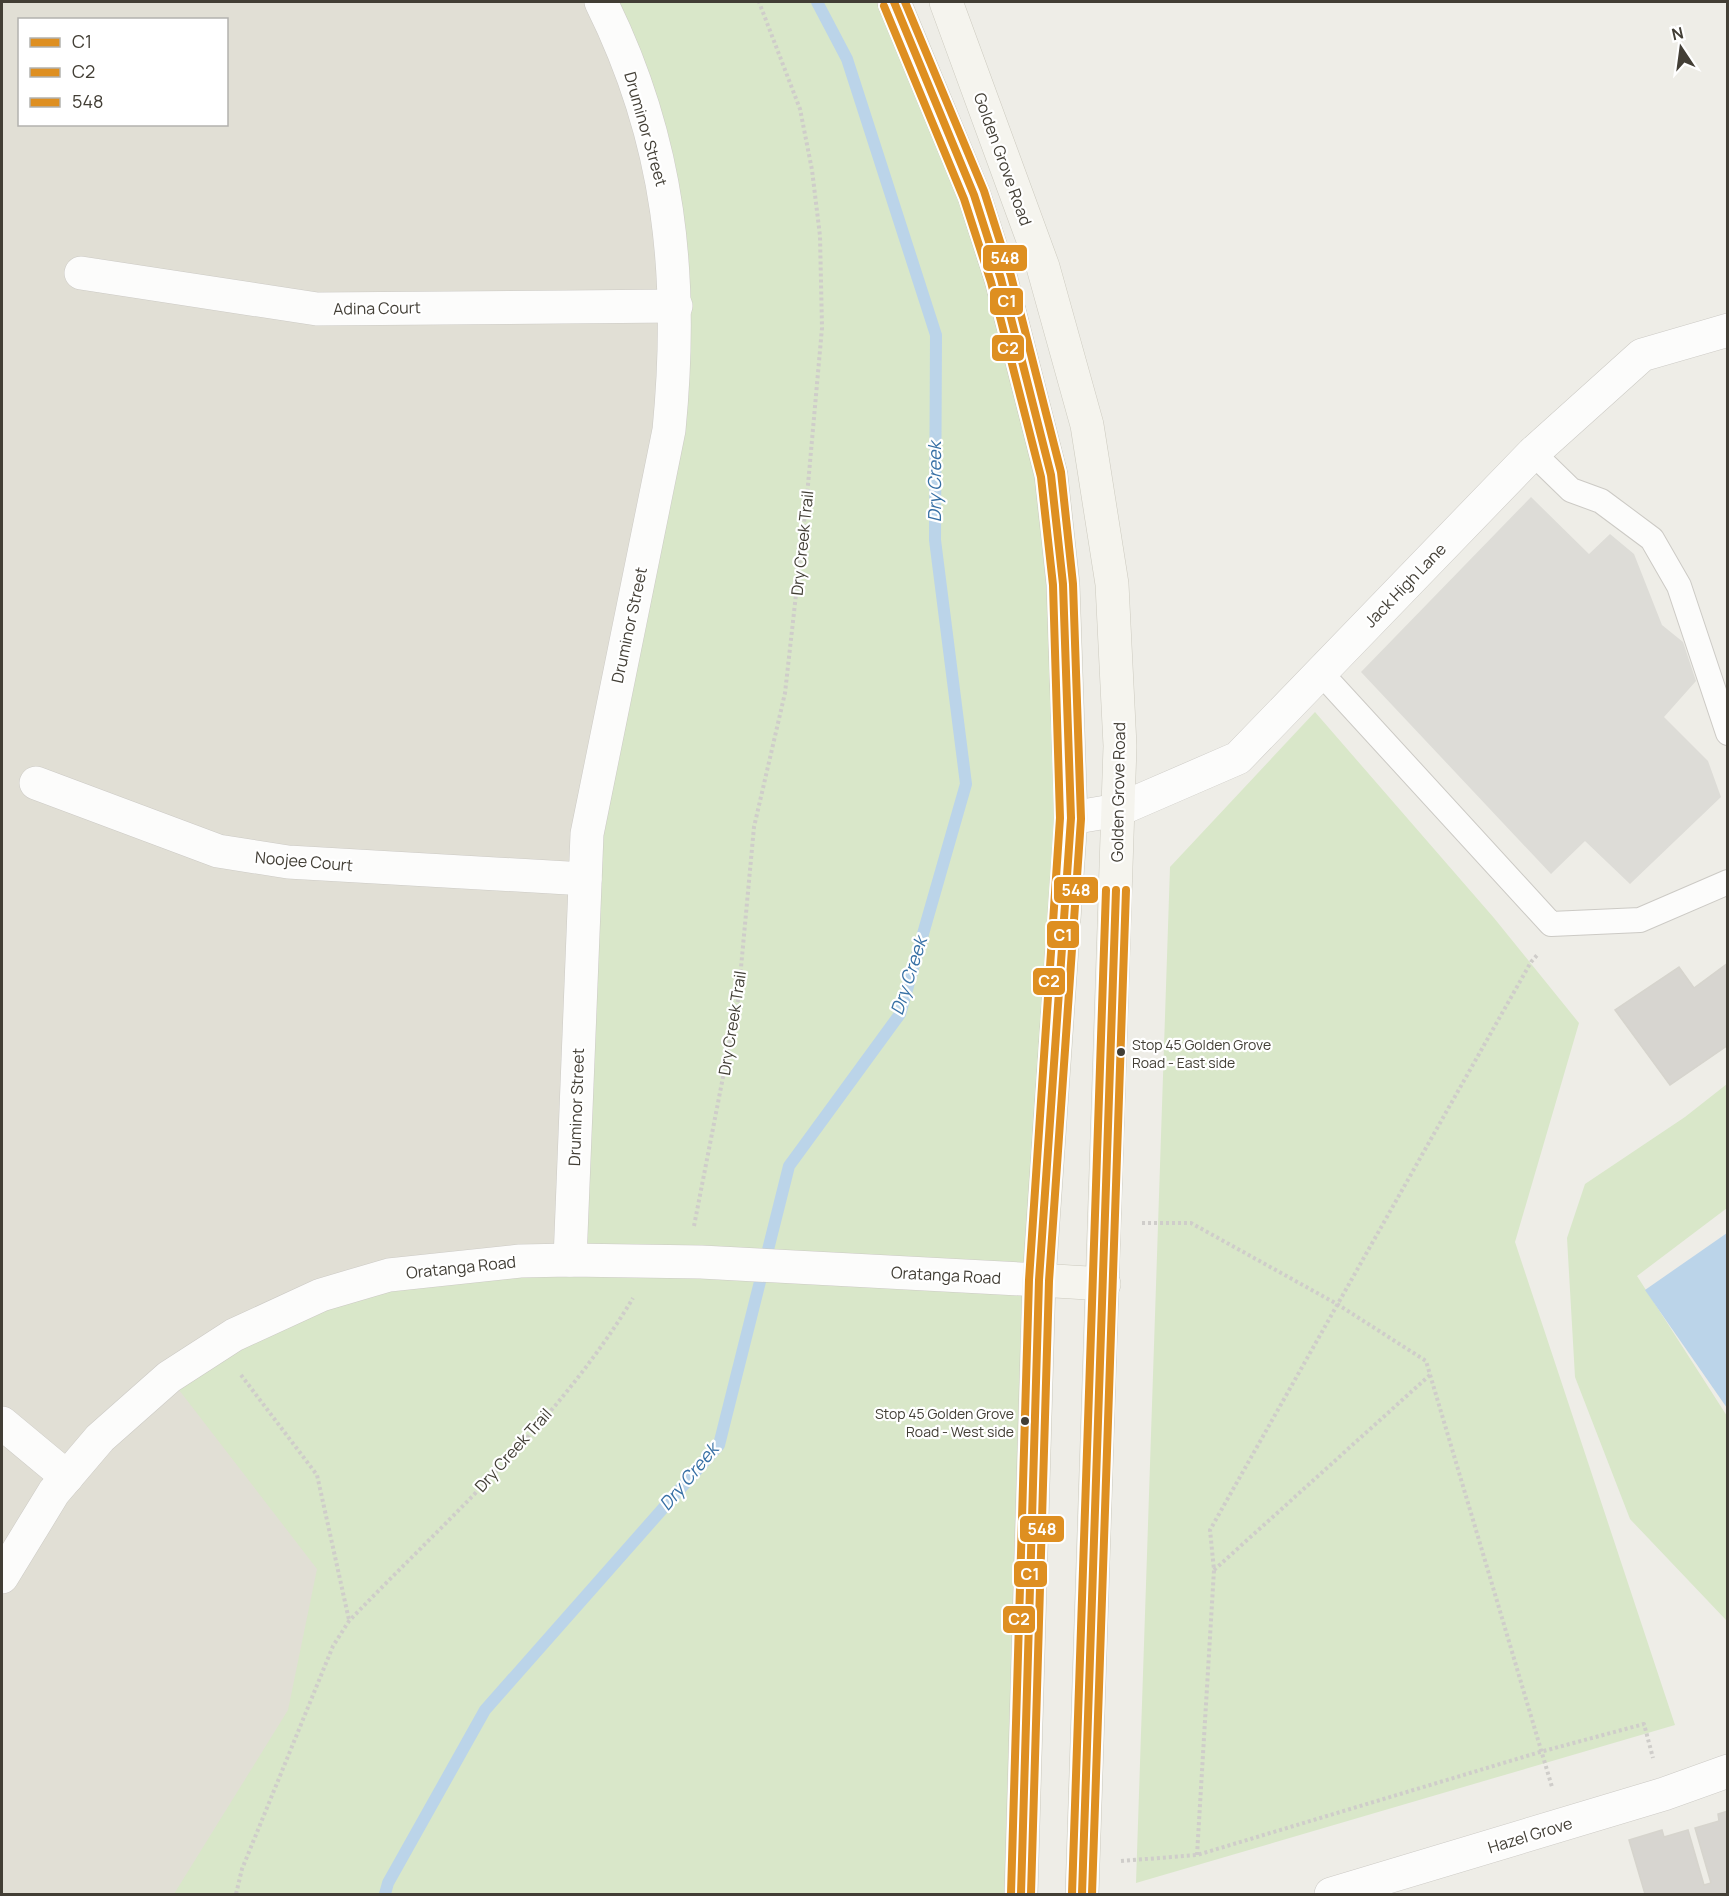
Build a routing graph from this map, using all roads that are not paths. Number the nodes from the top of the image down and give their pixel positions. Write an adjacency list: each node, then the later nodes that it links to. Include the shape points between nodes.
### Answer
1 (601, 2): 5 (street, Druminor Street, via 641,100 658,160 669,218)
2 (894, 2): 12 (main road, via 974,195 1001,279 1051,474 1063,585)
3 (945, 2): 11 (main road, Golden Grove Road, via 1043,267 1087,425 1112,584 1120,746)
4 (81, 273): 5 (street, Adina Court, via 317,309)
5 (676, 306): 13 (street, Druminor Street, via 669,430 593,801)
6 (1728, 330): 7 (street, Jack High Lane, via 1642,356)
7 (1533, 453): 8 (street, Jack High Lane); 9 (lane, via 1571,490 1601,501 1652,539 1679,586)
8 (1321, 673): 11 (street, Jack High Lane, via 1238,758); 14 (lane, via 1551,924 1640,920)
9 (1728, 733)
10 (36, 783): 13 (street, Noojee Court, via 218,851 288,861)
11 (1118, 810): 12 (street, Jack High Lane); 17 (main road, Golden Grove Road)
12 (1071, 818): 16 (main road)
13 (585, 879): 15 (street, Druminor Street)
14 (1728, 882)
15 (570, 1260): 16 (street, Oratanga Road, via 693,1262); 19 (street, Oratanga Road, via 520,1261 389,1275 321,1295 234,1335 169,1377 100,1438)
16 (1039, 1280): 17 (main road); 23 (main road)
17 (1104, 1284): 22 (main road, Golden Grove Road)
18 (2, 1423): 19 (street)
19 (67, 1477): 20 (street, Oratanga Road, via 24,1537)
20 (2, 1577)
21 (1728, 1771): 24 (street, Hazel Grove, via 1664,1794)
22 (1083, 1879)
23 (1021, 1894)
24 (1331, 1894)

